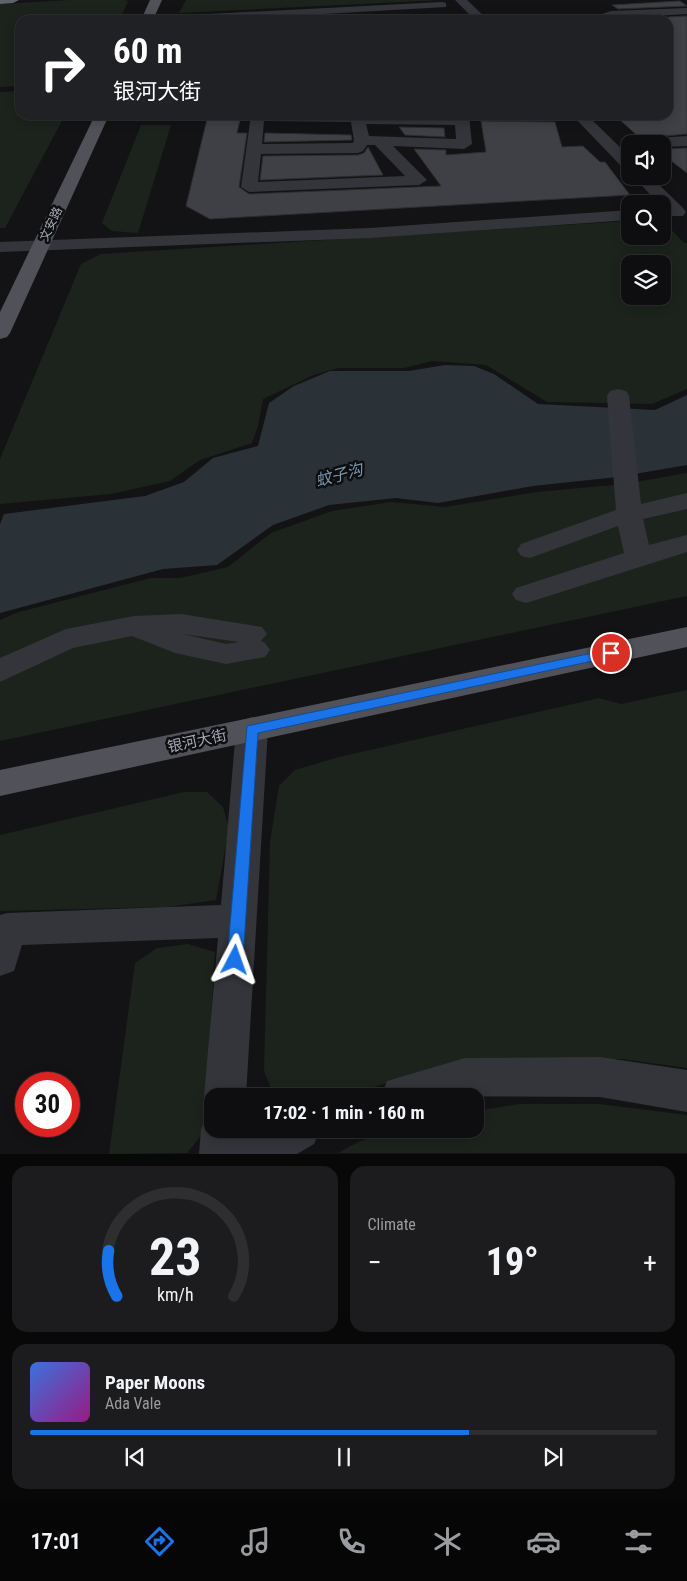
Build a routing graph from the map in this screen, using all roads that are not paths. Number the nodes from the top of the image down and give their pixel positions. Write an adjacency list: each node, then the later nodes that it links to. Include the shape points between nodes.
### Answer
1 (13, 0): 4 (highway)
2 (156, 0): 7 (main road)
3 (462, 0): 9 (street)
4 (0, 1)
5 (442, 5): 8 (street)
6 (687, 11): 10 (street)
7 (150, 15)
8 (246, 15)
9 (477, 15)
10 (608, 15)
11 (100, 120): 27 (main road, 文安路)
12 (258, 120): 22 (street)
13 (358, 120): 16 (street)
14 (462, 120): 18 (street, via 464,144)
15 (583, 120): 21 (street)
16 (362, 140): 18 (street); 22 (street, via 358,148)
17 (687, 140): 19 (street)
18 (379, 141): 22 (street, via 419,180 249,187)
19 (671, 141)
20 (621, 145): 21 (street)
21 (610, 146): 23 (street)
22 (254, 149)
23 (621, 157)
24 (650, 185): 25 (street)
25 (676, 212)
26 (621, 216): 27 (street, via 370,233)
27 (40, 246): 28 (street); 29 (main road, 文安路)
28 (0, 247)
29 (0, 333)
30 (618, 396): 32 (street)
31 (687, 501): 32 (street)
32 (629, 515): 34 (street); 35 (street)
33 (687, 543): 35 (street)
34 (530, 550)
35 (638, 557): 36 (street)
36 (526, 594)
37 (687, 637): 40 (main road, 银河大街)
38 (253, 642): 39 (street, via 226,654 185,646 134,626 66,639)
39 (0, 671)
40 (252, 729): 41 (main road, 银河大街); 42 (street)
41 (0, 783)
42 (238, 921): 43 (street, via 7,929); 44 (street)
43 (0, 959)
44 (226, 1088)
45 (430, 1088): 46 (street, via 465,1078 600,1077)
46 (687, 1092)
47 (222, 1138): 49 (street)
48 (282, 1138): 50 (street)
49 (221, 1154)
50 (252, 1154)

